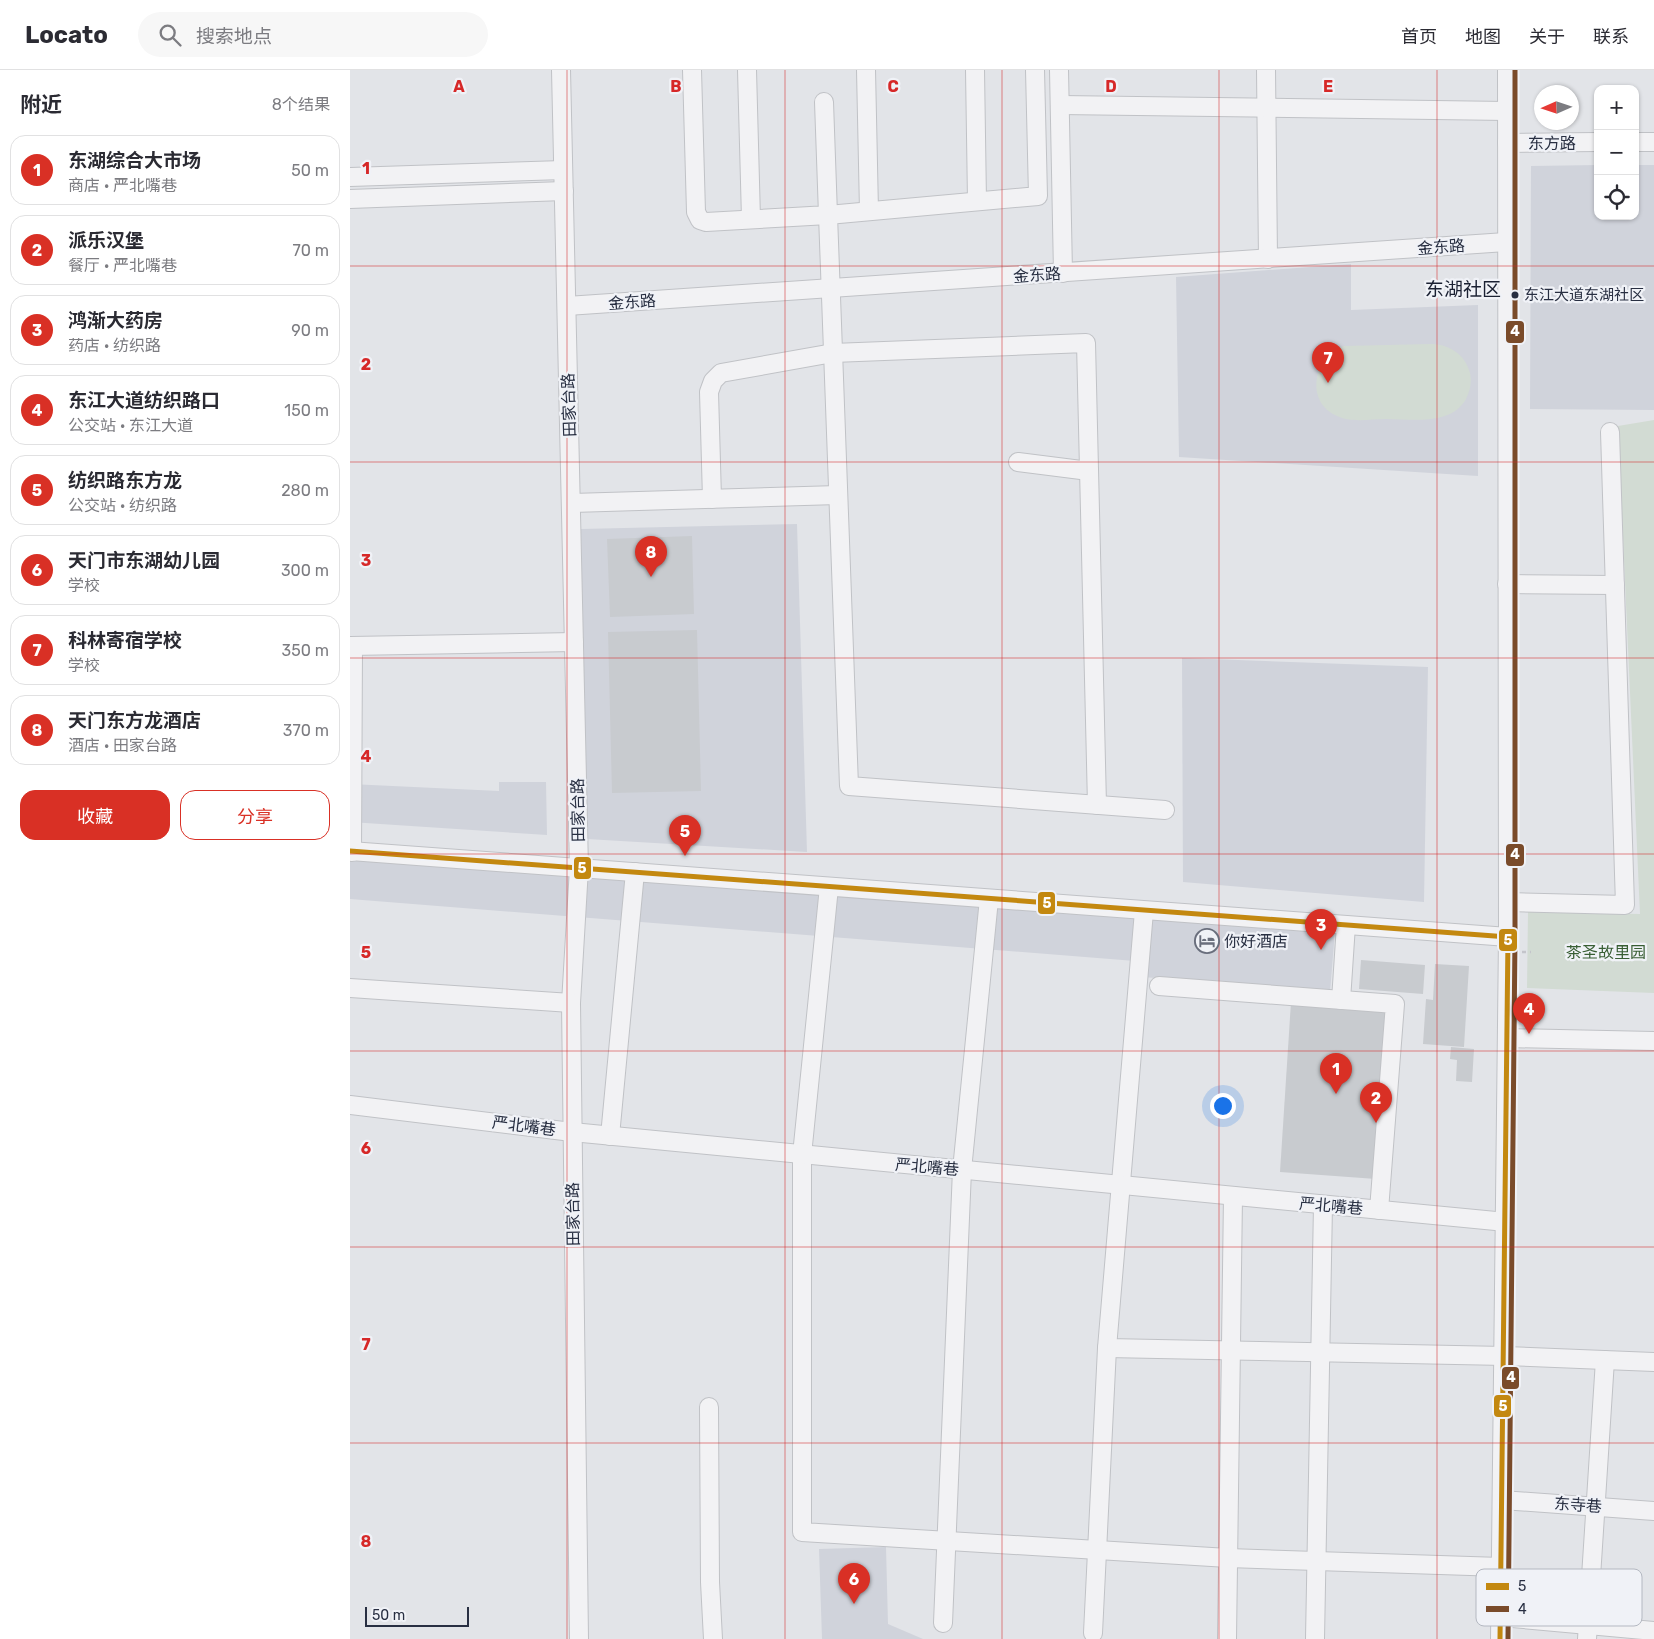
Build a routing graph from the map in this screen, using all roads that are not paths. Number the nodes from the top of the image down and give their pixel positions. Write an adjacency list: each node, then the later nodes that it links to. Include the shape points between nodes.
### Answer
1 (561, 70): 18 (street, 田家台路)
2 (692, 70): 25 (street, via 696,212 700,220 706,222)
3 (747, 70): 25 (street)
4 (866, 70): 23 (street)
5 (975, 70): 22 (street)
6 (1035, 70): 22 (street, via 1038,196)
7 (1060, 70): 11 (street)
8 (1266, 70): 12 (street)
9 (1507, 70): 13 (street)
10 (824, 102): 24 (street)
11 (1060, 105): 12 (street); 28 (street)
12 (1266, 108): 13 (street); 27 (street)
13 (1507, 111): 17 (street)
14 (1594, 142): 17 (street, 东方路)
15 (1639, 142): 16 (street)
16 (1654, 142)
17 (1507, 143): 26 (street)
18 (563, 170): 19 (street); 20 (street, 田家台路)
19 (350, 176)
20 (564, 191): 21 (street); 30 (street, 田家台路)
21 (350, 199)
22 (977, 202): 23 (street)
23 (869, 211): 24 (street)
24 (828, 215): 25 (street); 29 (street)
25 (751, 220)
26 (1506, 242): 27 (street, 金东路); 38 (street)
27 (1268, 259): 28 (street, 金东路)
28 (1063, 273): 29 (street, 金东路)
29 (831, 289): 30 (street, 金东路); 31 (street)
30 (567, 306): 37 (street, 田家台路)
31 (833, 353): 34 (street, via 1086,343); 35 (street); 36 (street, via 721,372 713,380 709,392)
32 (1610, 432): 39 (street)
33 (1018, 462): 34 (street)
34 (1089, 471): 42 (street)
35 (838, 495): 36 (street); 42 (street, via 849,786)
36 (712, 499): 37 (street)
37 (572, 503): 40 (street, 田家台路)
38 (1507, 584): 39 (street); 49 (street)
39 (1615, 585): 49 (street, via 1625,905)
40 (574, 642): 41 (street); 45 (street, 田家台路)
41 (351, 646): 44 (street)
42 (1097, 805): 43 (street)
43 (1165, 810)
44 (351, 852): 45 (street)
45 (579, 868): 46 (street); 56 (street, 田家台路)
46 (635, 872): 47 (street); 61 (street)
47 (829, 887): 48 (street); 62 (street)
48 (989, 899): 50 (street); 63 (street)
49 (1508, 902): 52 (street)
50 (1144, 911): 51 (street); 64 (street)
51 (1346, 925): 52 (street); 55 (street)
52 (1508, 937): 57 (street)
53 (1159, 986): 55 (street)
54 (350, 988): 56 (street)
55 (1340, 1000): 67 (street, via 1395,1004)
56 (571, 1003): 60 (street, 田家台路)
57 (1507, 1038): 58 (street); 68 (street)
58 (1654, 1041)
59 (350, 1105): 60 (street, 严北嘴巷)
60 (572, 1132): 61 (street, 严北嘴巷); 91 (street, 田家台路)
61 (610, 1136): 62 (street, 严北嘴巷)
62 (802, 1155): 63 (street, 严北嘴巷); 79 (street, via 802,1532)
63 (962, 1170): 64 (street, 严北嘴巷); 79 (street)
64 (1120, 1186): 65 (street, 严北嘴巷); 69 (street)
65 (1233, 1196): 66 (street, 严北嘴巷); 70 (street)
66 (1323, 1205): 67 (street, 严北嘴巷); 71 (street)
67 (1379, 1210): 68 (street, 严北嘴巷)
68 (1506, 1222): 72 (street)
69 (1107, 1348): 70 (street); 80 (street)
70 (1231, 1350): 71 (street); 81 (street)
71 (1320, 1352): 72 (street); 82 (street)
72 (1505, 1356): 73 (street); 76 (street)
73 (1605, 1360): 74 (street); 77 (street)
74 (1654, 1362)
75 (710, 1407): 92 (street)
76 (1502, 1500): 77 (street, 东寺巷); 83 (street)
77 (1596, 1506): 78 (street, 东寺巷); 84 (street)
78 (1654, 1511)
79 (946, 1541): 80 (street); 85 (street)
80 (1097, 1551): 81 (street); 90 (street)
81 (1228, 1558): 82 (street); 93 (street)
82 (1316, 1562): 83 (street); 94 (street)
83 (1501, 1567)
84 (1592, 1569)
85 (943, 1623)
86 (1501, 1626): 95 (street)
87 (1553, 1626): 89 (street)
88 (1654, 1630): 89 (street)
89 (1588, 1632)
90 (1093, 1633)
91 (579, 1639)
92 (713, 1639)
93 (1226, 1639)
94 (1314, 1639)
95 (1500, 1639)

